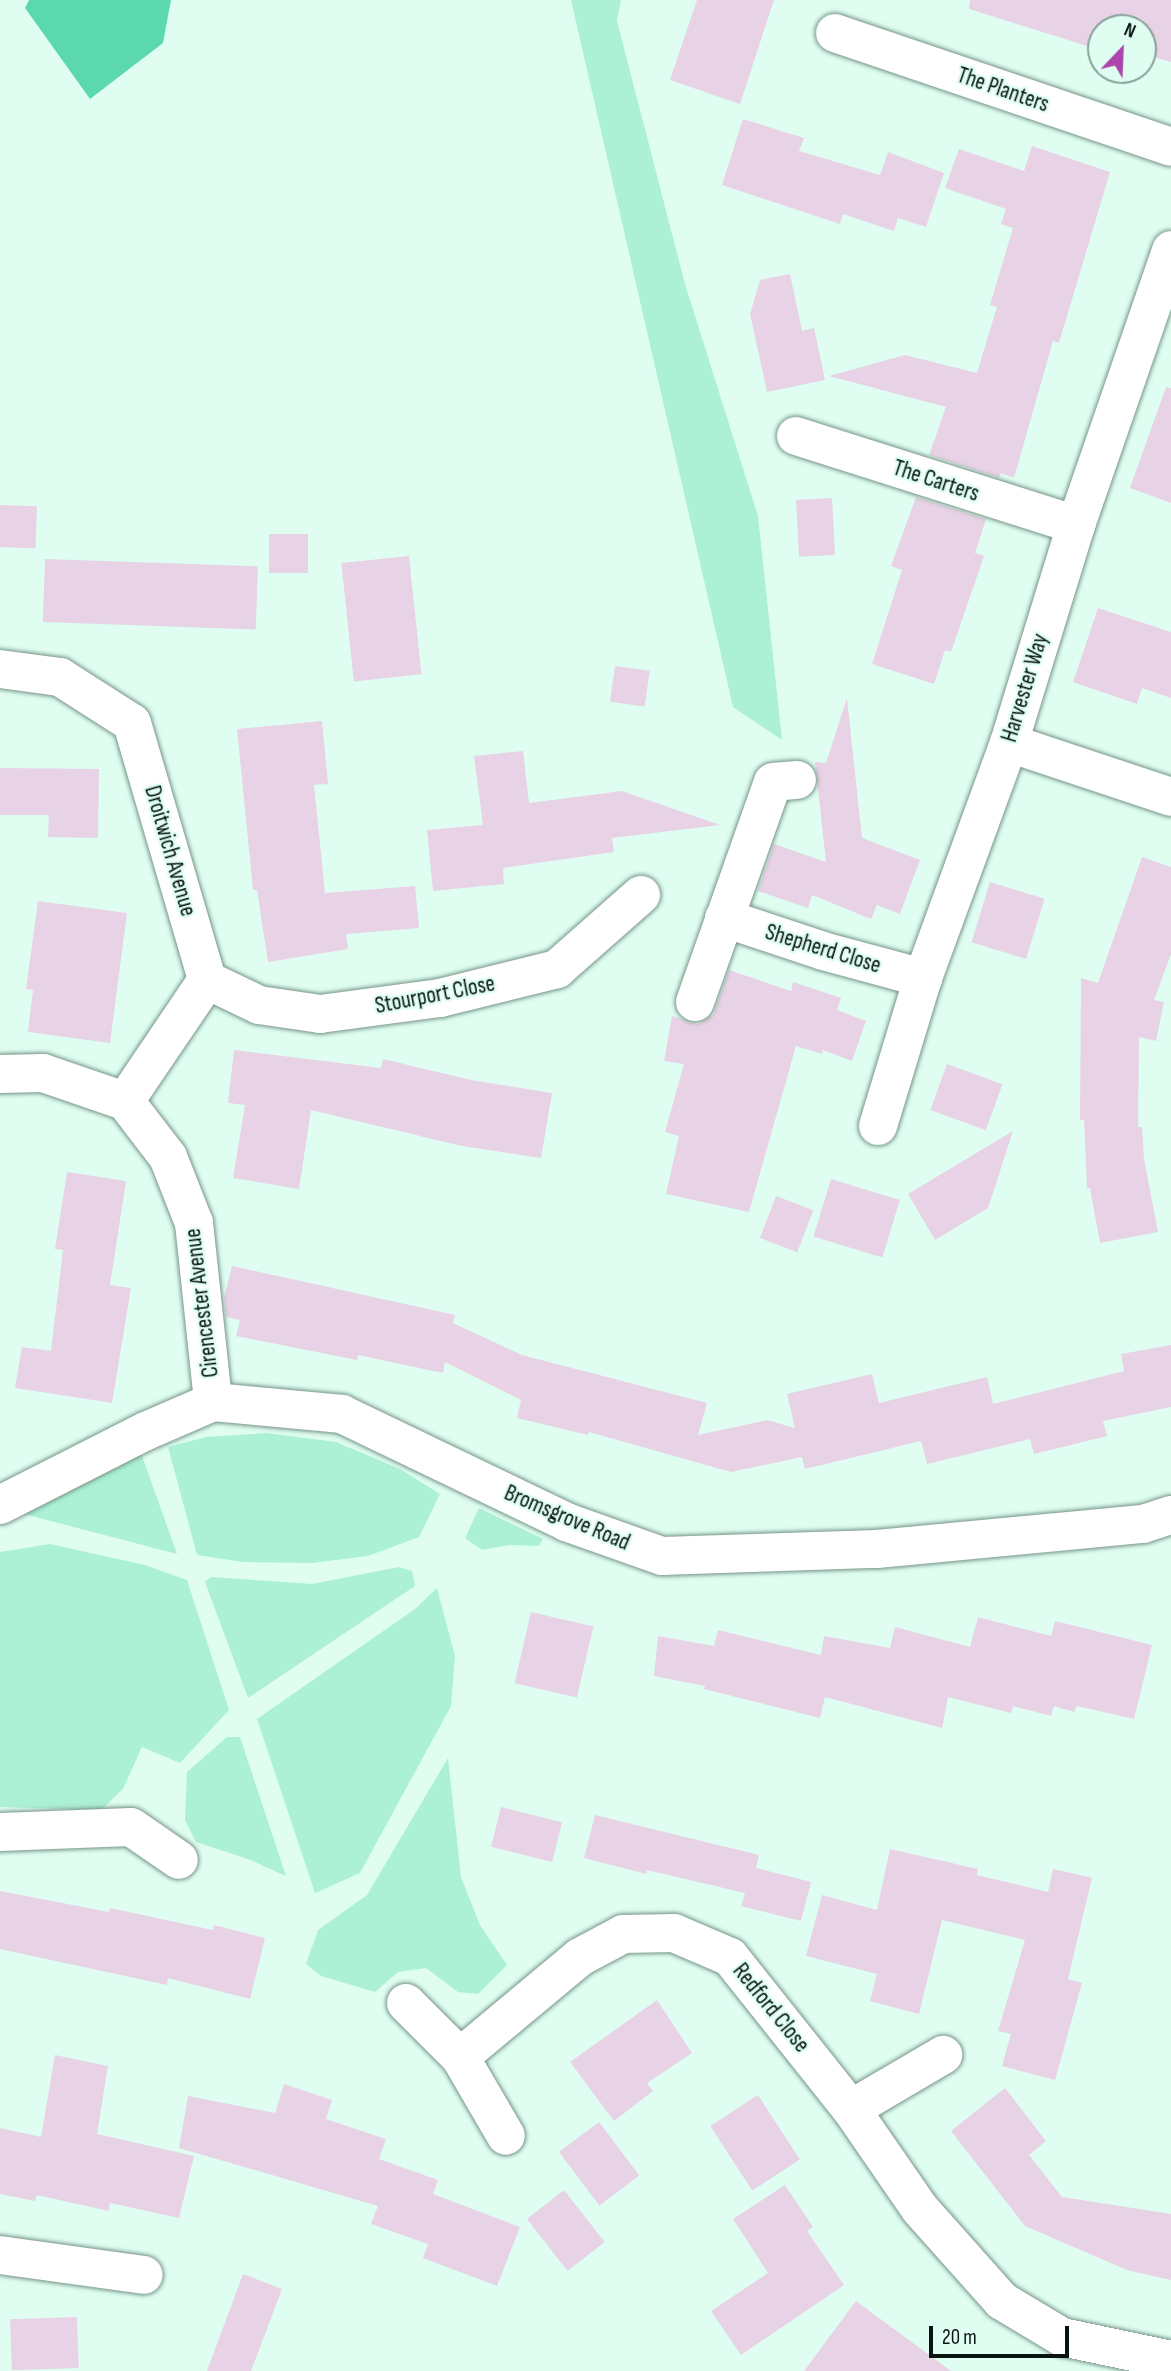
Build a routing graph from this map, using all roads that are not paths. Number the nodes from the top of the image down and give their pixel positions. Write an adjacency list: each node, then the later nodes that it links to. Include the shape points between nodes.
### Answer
1 (835, 33): 2 (street, The Planters)
2 (1171, 147)
3 (1171, 250): 5 (street, Harvester Way)
4 (796, 436): 5 (street, The Carters)
5 (1076, 525): 7 (street, Harvester Way)
6 (0, 669): 13 (street, Droitwich Avenue, via 60,677 132,723)
7 (1009, 743): 9 (street); 12 (street, Harvester Way)
8 (797, 780): 11 (street, via 773,782)
9 (1171, 797)
10 (641, 895): 13 (street, Stourport Close, via 557,969 440,998 320,1014 260,1005)
11 (724, 918): 12 (street, Shepherd Close); 14 (street)
12 (923, 978): 17 (street, Harvester Way)
13 (207, 980): 16 (street)
14 (695, 1002)
15 (0, 1074): 16 (street, via 43,1073)
16 (124, 1101): 18 (street, Cirencester Avenue, via 168,1157 194,1223)
17 (878, 1126)
18 (213, 1402): 19 (street, Bromsgrove Road); 20 (street, Bromsgrove Road, via 342,1414 566,1522 662,1556 877,1549 1143,1524)
19 (0, 1505)
20 (1171, 1515)
21 (0, 1832): 22 (street, via 131,1827)
22 (179, 1860)
23 (406, 2003): 25 (street)
24 (943, 2055): 26 (street)
25 (460, 2057): 26 (street, Redford Close, via 580,1957 623,1934 674,1933 730,1957); 27 (street)
26 (851, 2109): 30 (street, Redford Close, via 920,2209 1002,2301 1062,2337)
27 (506, 2136)
28 (0, 2255): 29 (street)
29 (144, 2276)
30 (1171, 2360)

